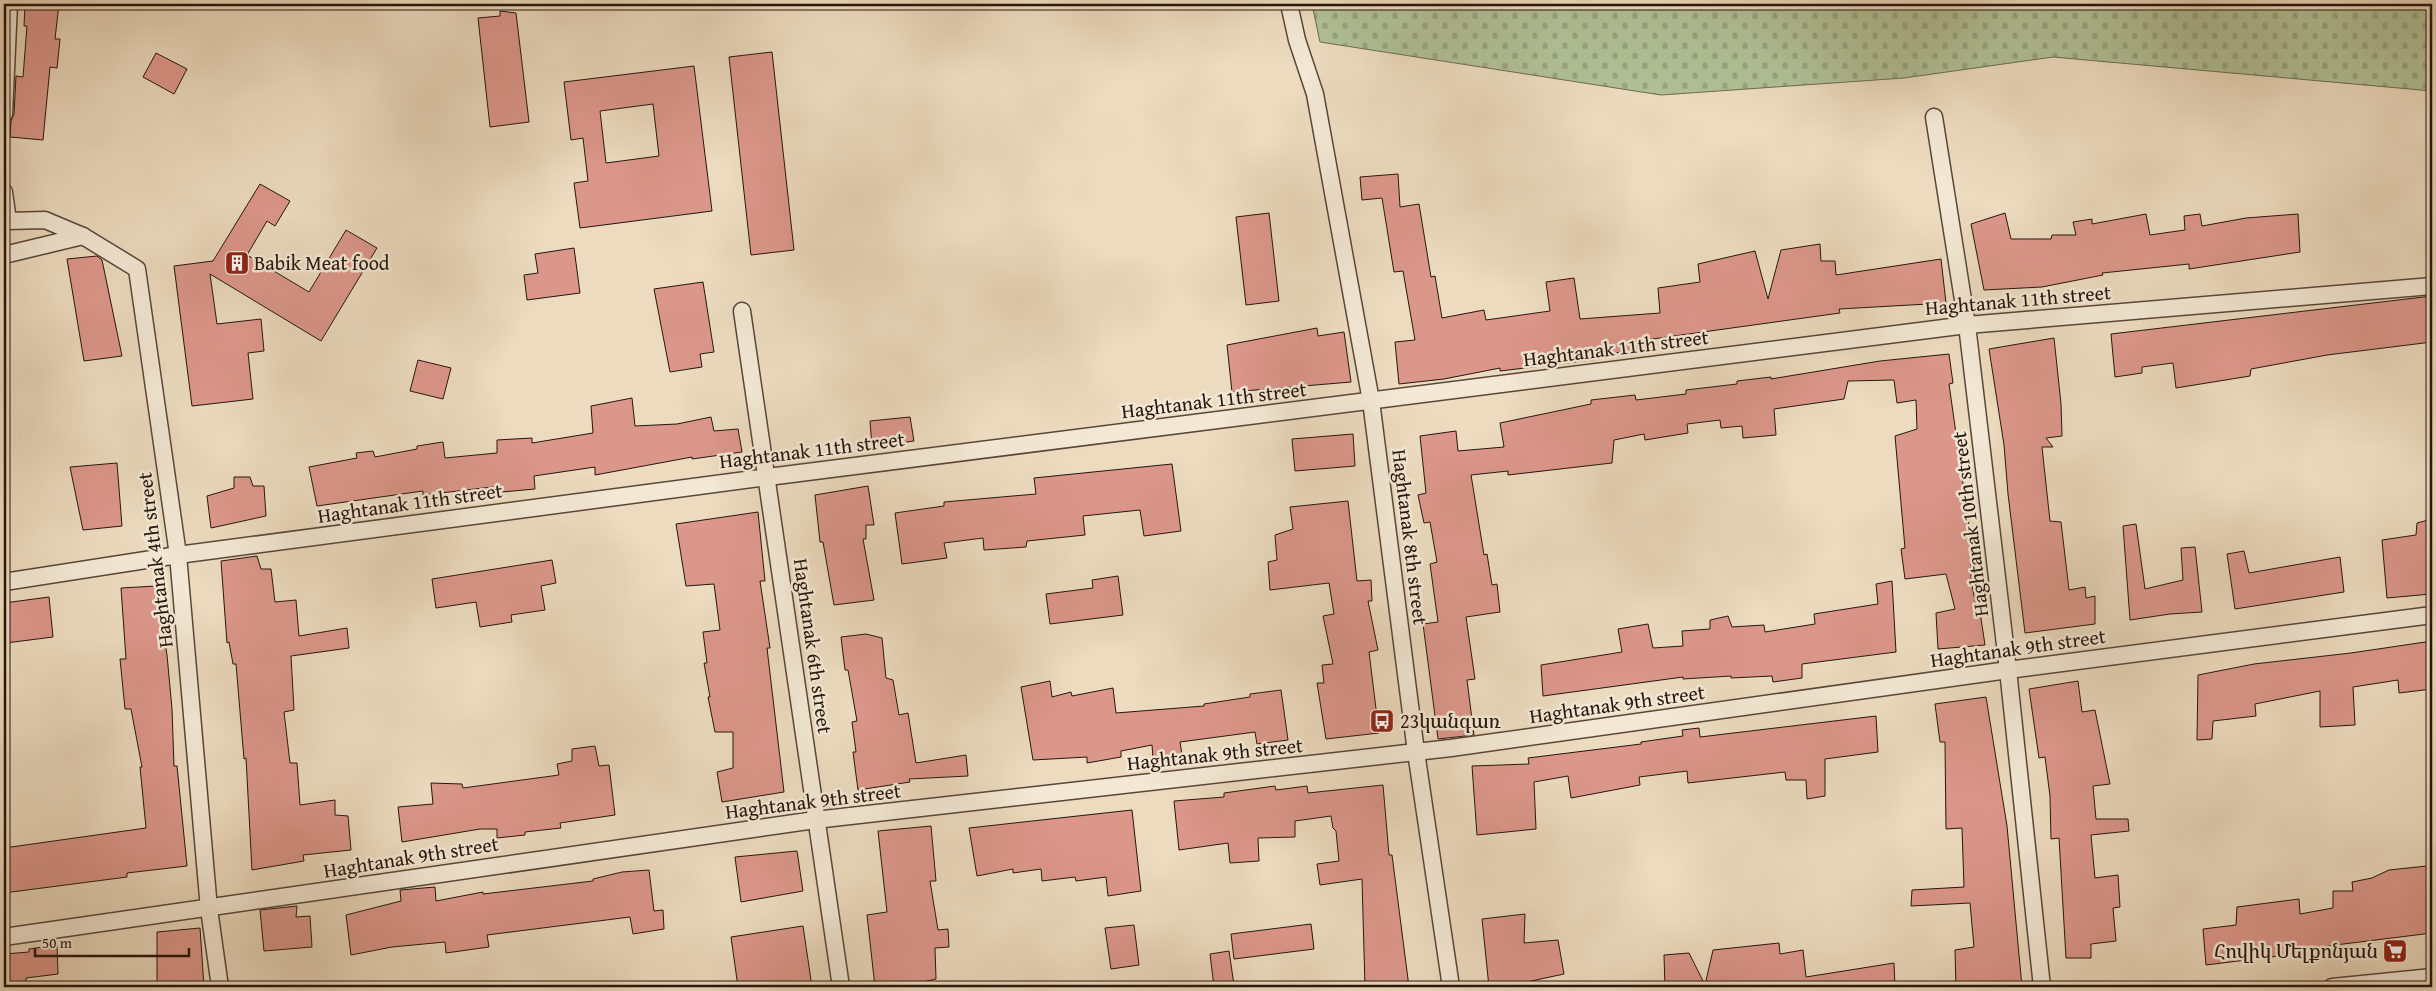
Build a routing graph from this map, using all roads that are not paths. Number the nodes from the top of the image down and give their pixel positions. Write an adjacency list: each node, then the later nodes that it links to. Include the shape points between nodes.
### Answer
1 (9, 4): 3 (street)
2 (1289, 4): 11 (street, Haghtanak 8th street, via 1315,94)
3 (4, 114)
4 (1934, 117): 10 (street, Haghtanak 10th street)
5 (4, 192): 6 (street, Haghtanak 4th street, via 8,221 45,220)
6 (83, 236): 7 (street); 13 (street, Haghtanak 4th street, via 137,269)
7 (4, 256)
8 (2432, 286): 10 (street, Haghtanak 11th street)
9 (742, 311): 12 (street, Haghtanak 6th street)
10 (1967, 324): 11 (street, Haghtanak 11th street); 16 (street, Haghtanak 10th street)
11 (1371, 401): 12 (street, Haghtanak 11th street); 17 (street, Haghtanak 8th street)
12 (768, 477): 13 (street, Haghtanak 11th street); 18 (street, Haghtanak 6th street)
13 (178, 555): 14 (street, Haghtanak 11th street); 19 (street, Haghtanak 4th street)
14 (4, 582)
15 (2432, 615): 16 (street, Haghtanak 9th street)
16 (2008, 670): 17 (street, Haghtanak 9th street); 25 (street, Haghtanak 10th street)
17 (1416, 752): 18 (street, Haghtanak 9th street); 24 (street, Haghtanak 8th street)
18 (815, 820): 19 (street, Haghtanak 9th street); 23 (street, Haghtanak 6th street)
19 (210, 909): 20 (street, Haghtanak 9th street); 22 (street, Haghtanak 4th street)
20 (4, 937)
21 (2432, 977): 26 (street)
22 (220, 987)
23 (841, 987)
24 (1451, 987)
25 (2042, 987)
26 (2332, 987)

